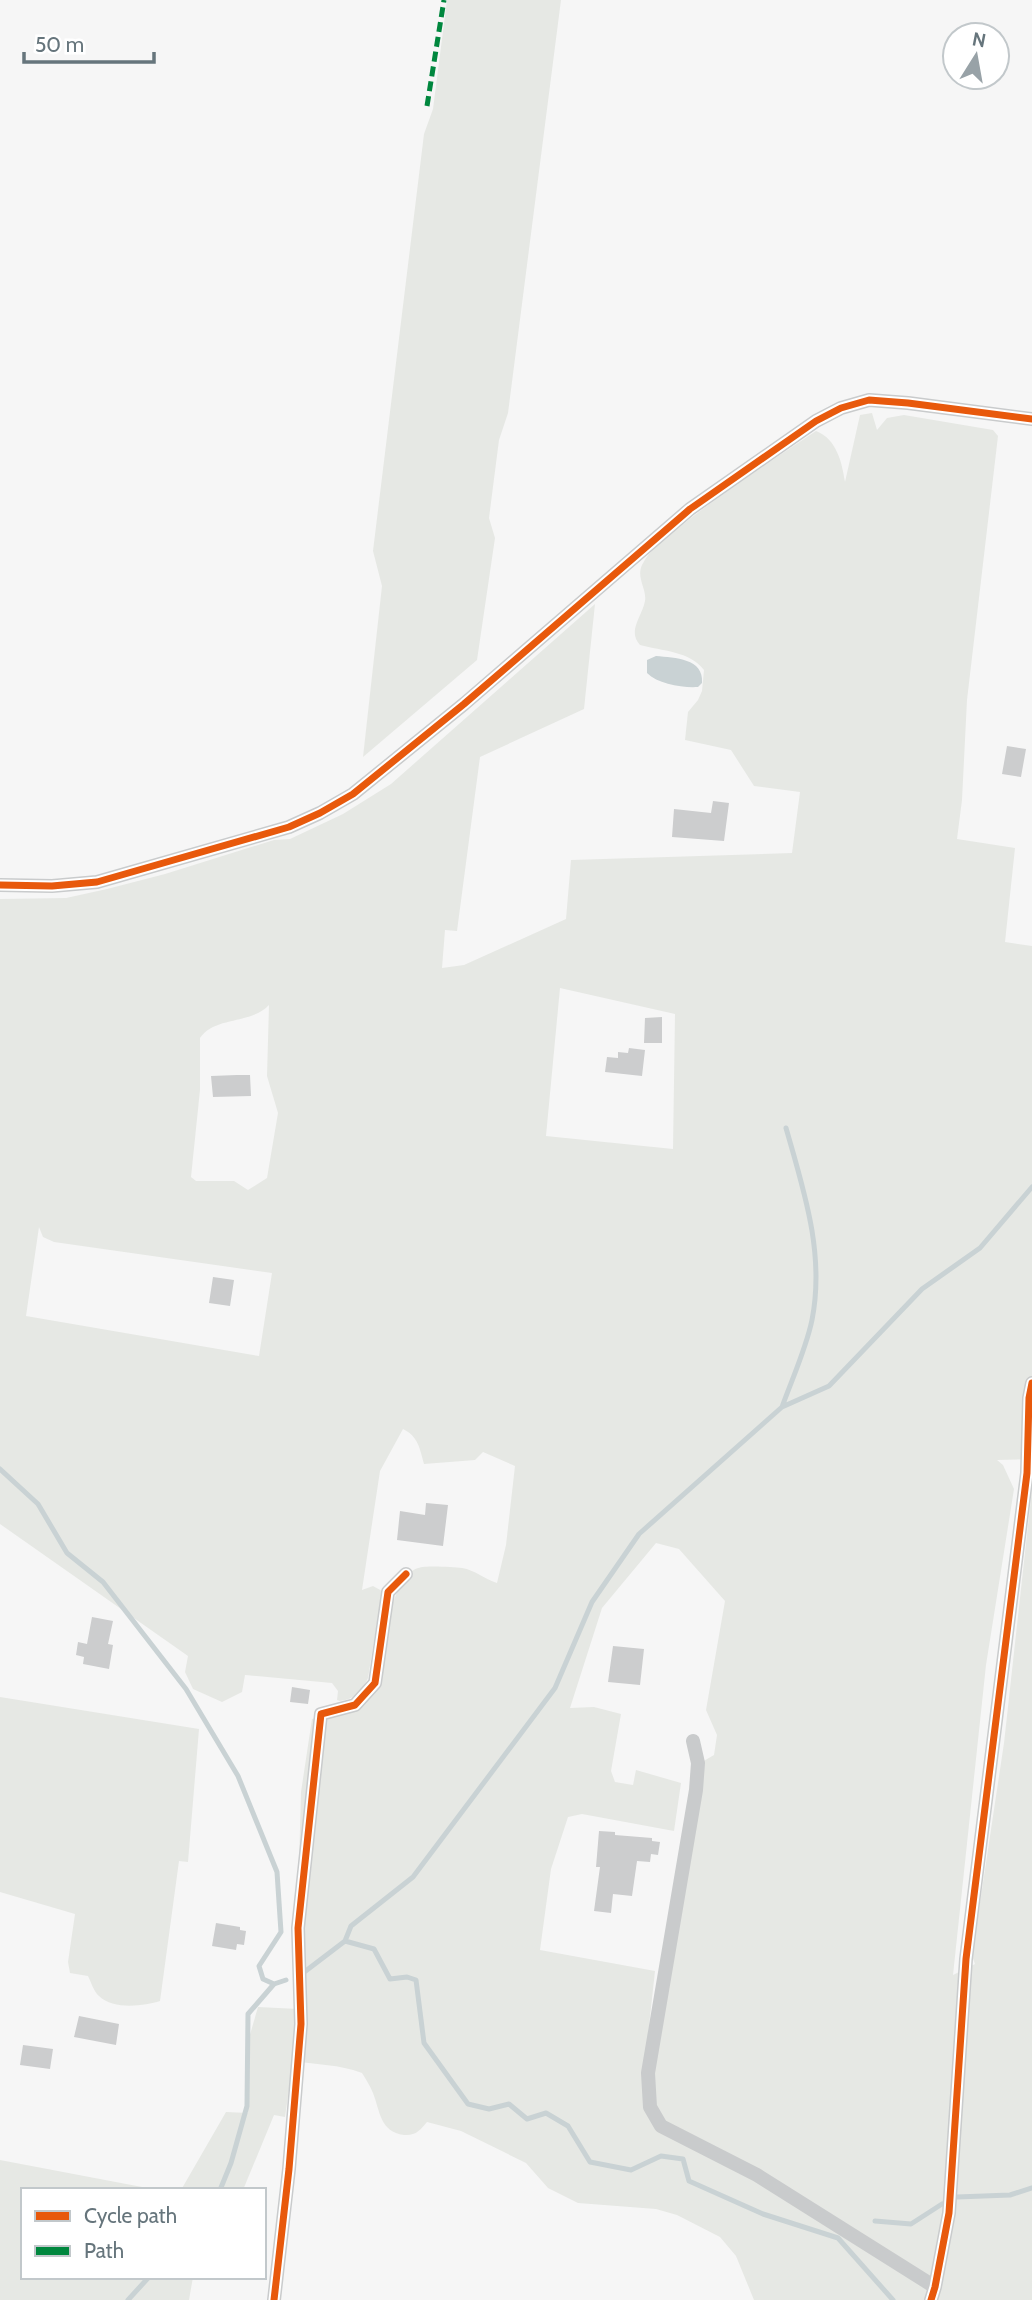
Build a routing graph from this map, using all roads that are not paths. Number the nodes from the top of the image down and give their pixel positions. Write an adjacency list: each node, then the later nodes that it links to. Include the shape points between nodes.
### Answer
1 (1032, 419): 2 (street, via 869,400 841,408 690,509 353,794 289,827 97,882)
2 (0, 885)
3 (1032, 1383): 6 (street, via 1027,1473 966,1959 949,2213)
4 (406, 1574): 7 (street, via 388,1592 375,1682 355,1705 321,1714 298,1928 301,2024)
5 (693, 1741): 6 (street, via 698,1763 696,1790 648,2073 650,2107 661,2126 757,2175)
6 (933, 2293)
7 (274, 2300)

